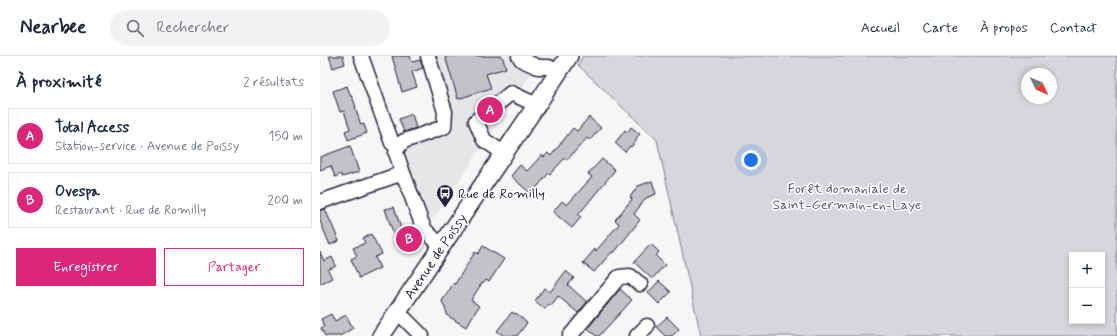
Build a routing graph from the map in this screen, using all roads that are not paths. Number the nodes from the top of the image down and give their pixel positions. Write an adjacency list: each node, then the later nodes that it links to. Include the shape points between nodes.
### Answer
1 (361, 56): 7 (street, via 392,143)
2 (428, 56): 7 (street, via 445,112 444,127 404,141)
3 (519, 56): 5 (street, via 538,67)
4 (569, 56): 5 (main road, Avenue de Poissy)
5 (554, 65): 6 (main road, Avenue de Poissy)
6 (532, 104): 8 (main road, Avenue de Poissy); 8 (street, via 511,93 476,121 484,140); 11 (main road, Avenue de Poissy)
7 (398, 147): 9 (street, via 396,153)
8 (496, 148): 11 (main road, Avenue de Poissy)
9 (403, 173): 10 (street); 11 (street, via 419,206 425,230)
10 (320, 202)
11 (439, 242): 13 (main road, Avenue de Poissy)
12 (640, 284): 17 (street, via 630,276 619,277)
13 (394, 309): 14 (main road, Avenue de Poissy); 15 (main road, Avenue de Poissy); 16 (street)
14 (370, 336)
15 (381, 336)
16 (422, 336)
17 (570, 336)

